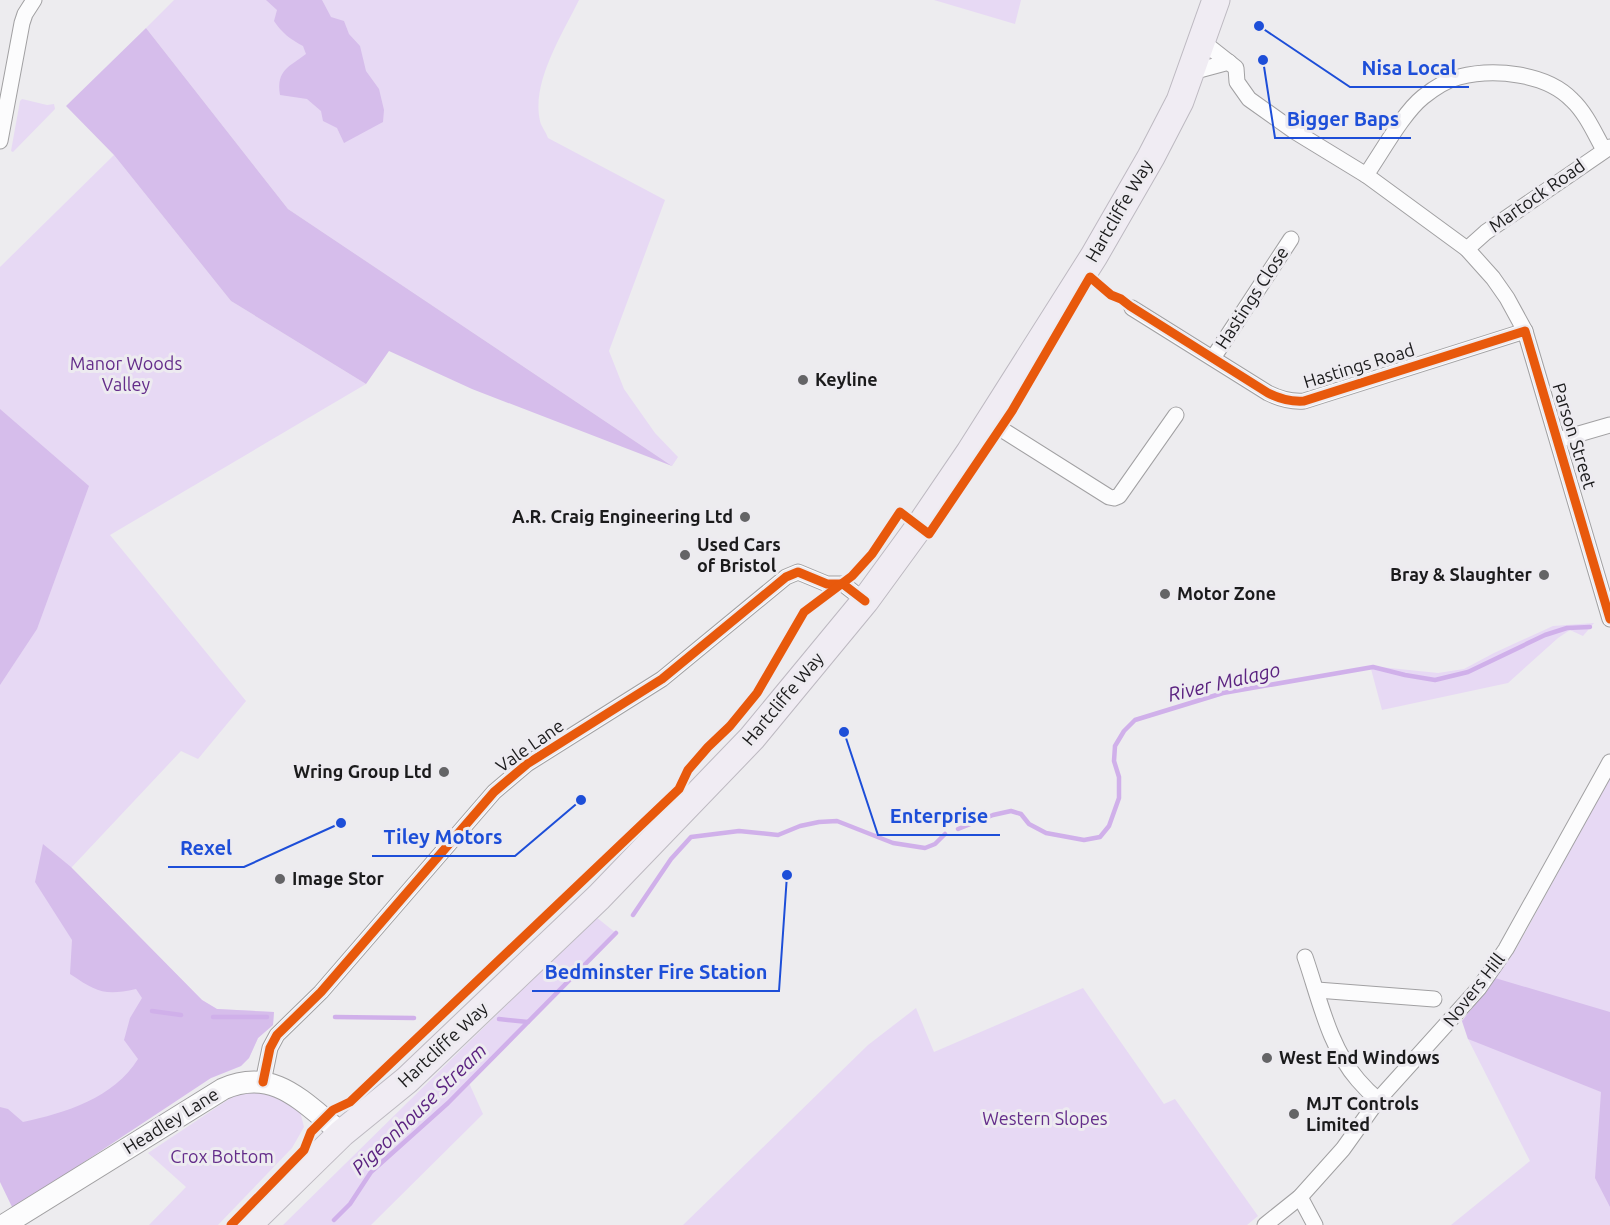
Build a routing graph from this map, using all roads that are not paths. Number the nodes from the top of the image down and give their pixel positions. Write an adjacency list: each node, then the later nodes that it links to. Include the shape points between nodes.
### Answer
1 (34, 0): 6 (street, via 22,23)
2 (1216, 0): 3 (highway)
3 (1203, 42): 4 (street, Parson Street); 5 (highway)
4 (1229, 62): 5 (street); 8 (street, Parson Street, via 1236,68 1237,82 1249,99)
5 (1192, 72): 15 (highway, Hartcliffe Way, via 1151,157 1094,256)
6 (0, 141)
7 (1607, 148): 8 (street, via 1565,93 1523,75 1480,74 1457,77 1422,98); 10 (street, Martock Road)
8 (1366, 175): 10 (street, Parson Street)
9 (1291, 239): 13 (street, Hastings Close)
10 (1467, 249): 12 (street, Parson Street, via 1498,284)
11 (1132, 308): 13 (street, Hastings Road)
12 (1525, 331): 13 (street, Hastings Road, via 1304,401 1280,399); 17 (street, Parson Street)
13 (1213, 358)
14 (1176, 416): 15 (street, via 1114,498)
15 (990, 422): 18 (highway, Hartcliffe Way)
16 (1610, 424): 17 (street)
17 (1558, 440): 19 (street, Parson Street)
18 (865, 601): 24 (street, Vale Lane, via 843,584 827,584 798,572 786,577 662,679 527,764 494,792 321,992 277,1035); 26 (highway, Hartcliffe Way, via 752,738 598,897 407,1080)
19 (1610, 619)
20 (1610, 762): 25 (street, Novers Hill, via 1506,949 1479,988)
21 (1305, 957): 22 (street)
22 (1317, 990): 23 (street); 25 (street, via 1340,1053 1357,1080)
23 (1434, 999)
24 (263, 1082): 26 (street, Headley Lane, via 291,1091); 28 (street, Headley Lane, via 235,1083 222,1089)
25 (1378, 1100): 27 (street, Novers Hill)
26 (342, 1133): 29 (highway, Hartcliffe Way)
27 (1300, 1197): 30 (street, Novers Hill); 31 (street)
28 (4, 1225)
29 (248, 1225)
30 (1265, 1225)
31 (1316, 1225)

